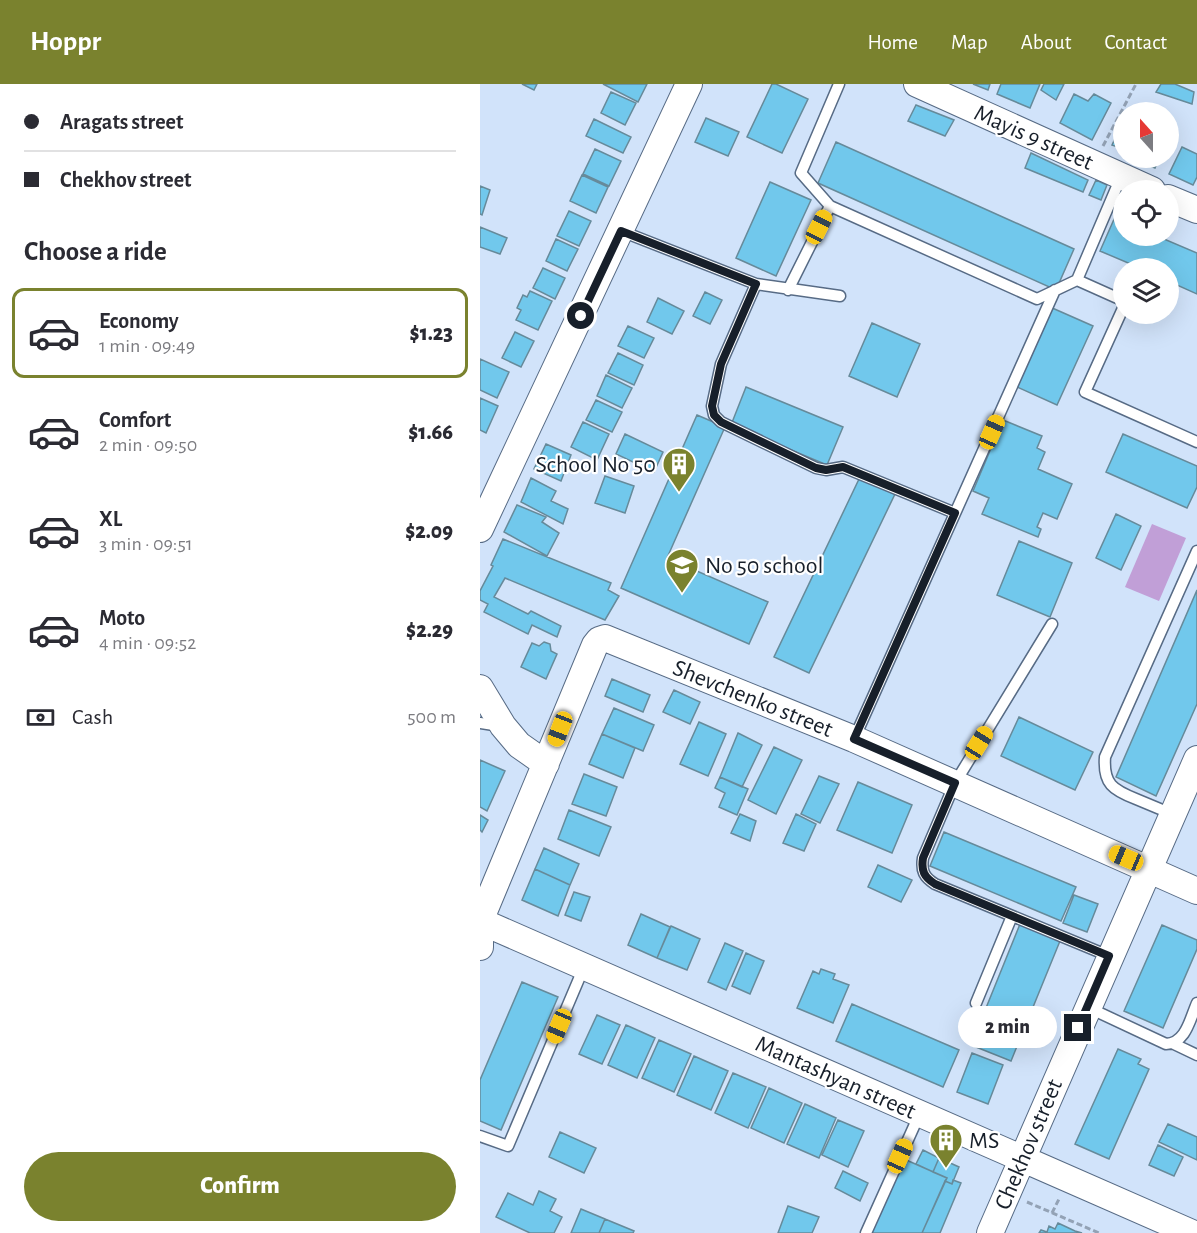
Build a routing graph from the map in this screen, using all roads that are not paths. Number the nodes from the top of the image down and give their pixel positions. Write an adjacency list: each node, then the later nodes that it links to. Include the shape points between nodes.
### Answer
1 (689, 84): 9 (street)
2 (838, 84): 7 (lane, via 801,173)
3 (916, 84): 4 (street, Mayis 9 street)
4 (1121, 176): 5 (street, Mayis 9 street); 10 (lane)
5 (1130, 180)
6 (1179, 203): 8 (street)
7 (830, 206): 12 (lane); 13 (lane, via 1037,299)
8 (1197, 210)
9 (621, 231): 11 (lane); 19 (street)
10 (1077, 280): 13 (lane); 15 (lane)
11 (756, 284): 12 (lane); 18 (lane, via 721,364 712,406 714,415 816,468 843,467)
12 (788, 290): 14 (lane)
13 (1055, 290): 18 (lane)
14 (840, 296)
15 (1113, 296)
16 (1116, 324): 17 (lane, via 1084,392)
17 (1197, 442)
18 (955, 513): 24 (lane)
19 (480, 529)
20 (1197, 551): 28 (lane, via 1105,757 1104,770 1116,791)
21 (1052, 624): 27 (lane)
22 (480, 688): 23 (street)
23 (491, 725): 26 (street)
24 (854, 739): 26 (street, Shevchenko street, via 605,638 594,645); 27 (street, Shevchenko street)
25 (1197, 759): 28 (street, Chekhov street)
26 (546, 764): 32 (street)
27 (955, 783): 29 (street, Shevchenko street); 31 (lane, via 923,858 925,878)
28 (1172, 814): 29 (street, Chekhov street)
29 (1148, 868): 30 (street, Shevchenko street); 34 (street, Chekhov street)
30 (1197, 891)
31 (1012, 916): 34 (lane); 36 (lane)
32 (480, 922): 33 (street); 35 (street, Mantashyan street)
33 (480, 947)
34 (1109, 956): 38 (street, Chekhov street)
35 (584, 967): 41 (street, Mantashyan street); 42 (lane, via 508,1146)
36 (976, 1003)
37 (1197, 1004): 39 (lane, via 1182,1039)
38 (1087, 1007): 39 (lane, via 1166,1044); 43 (street, Chekhov street)
39 (1174, 1044): 40 (lane)
40 (1197, 1055)
41 (920, 1113): 43 (street, Mantashyan street); 44 (lane)
42 (480, 1137)
43 (1022, 1158): 45 (street, Chekhov street); 46 (street, Mantashyan street)
44 (866, 1233)
45 (990, 1233)
46 (1192, 1233)

